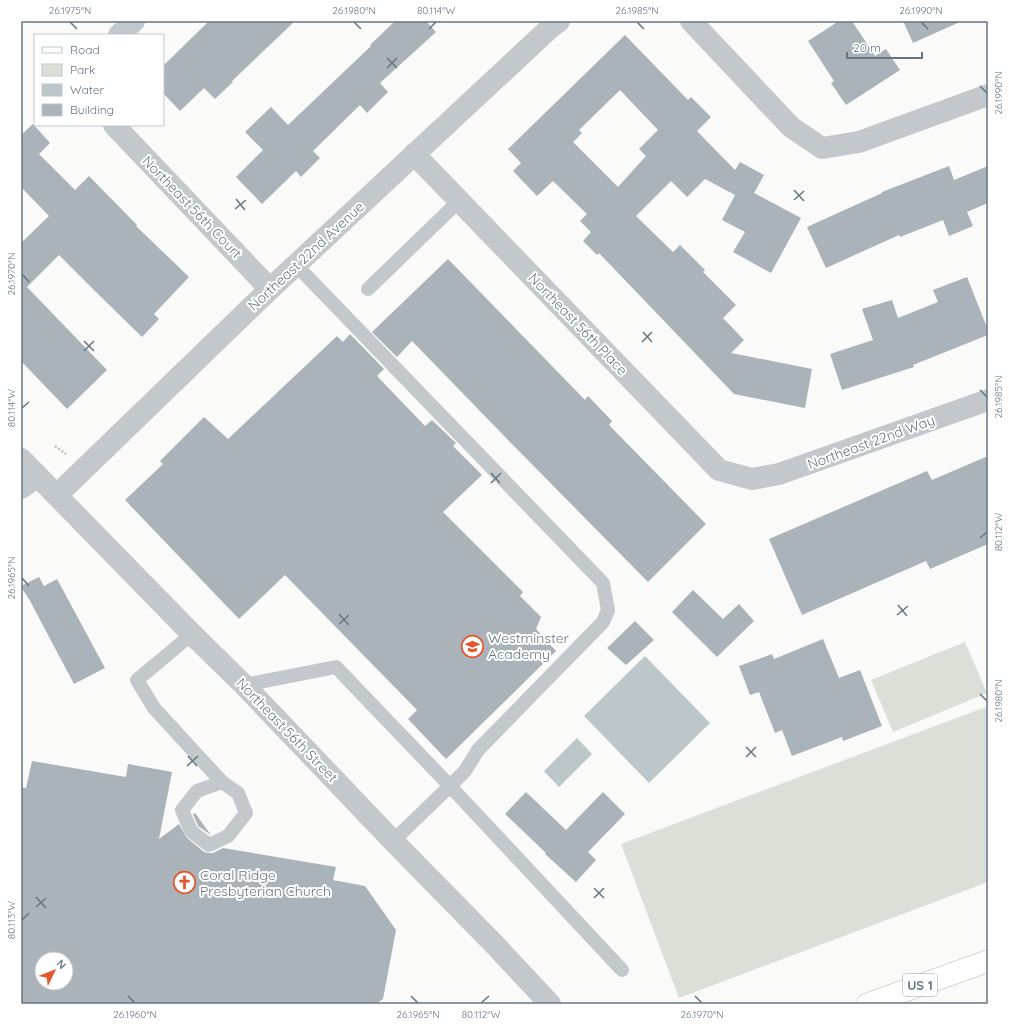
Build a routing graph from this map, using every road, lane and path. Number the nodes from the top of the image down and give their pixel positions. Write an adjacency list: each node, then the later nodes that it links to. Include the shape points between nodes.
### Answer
1 (134, 21): 4 (street)
2 (558, 21): 7 (street, Northeast 22nd Avenue)
3 (691, 21): 5 (street, via 791,128 822,148 859,142)
4 (120, 34)
5 (988, 95)
6 (115, 126): 10 (street, Northeast 56th Court)
7 (414, 154): 8 (street, Northeast 56th Place); 9 (street, Northeast 22nd Avenue)
8 (459, 201): 11 (lane); 16 (street, Northeast 56th Place, via 719,470)
9 (296, 264): 10 (street, Northeast 22nd Avenue); 22 (lane, via 604,583 608,610 603,622 478,750 465,771)
10 (270, 289): 18 (street, Northeast 22nd Avenue)
11 (368, 289)
12 (988, 400): 16 (street, Northeast 22nd Way, via 779,474)
13 (55, 446): 14 (path)
14 (67, 455)
15 (21, 459): 17 (street, Northeast 56th Street)
16 (752, 479)
17 (30, 482): 18 (street, Northeast 56th Street)
18 (57, 495): 19 (street, Northeast 56th Street)
19 (192, 634): 20 (street, Northeast 56th Street); 21 (lane, via 137,680 154,708)
20 (244, 685): 22 (lane, via 336,667); 23 (street, Northeast 56th Street)
21 (222, 782): 21 (lane, via 238,793 246,814 228,836 209,845 191,831 182,810 197,791)
22 (450, 786): 23 (lane); 25 (lane)
23 (393, 841): 26 (street, Northeast 56th Street)
24 (988, 961): 27 (main road, US 1)
25 (622, 970)
26 (550, 1004)
27 (868, 1004)

